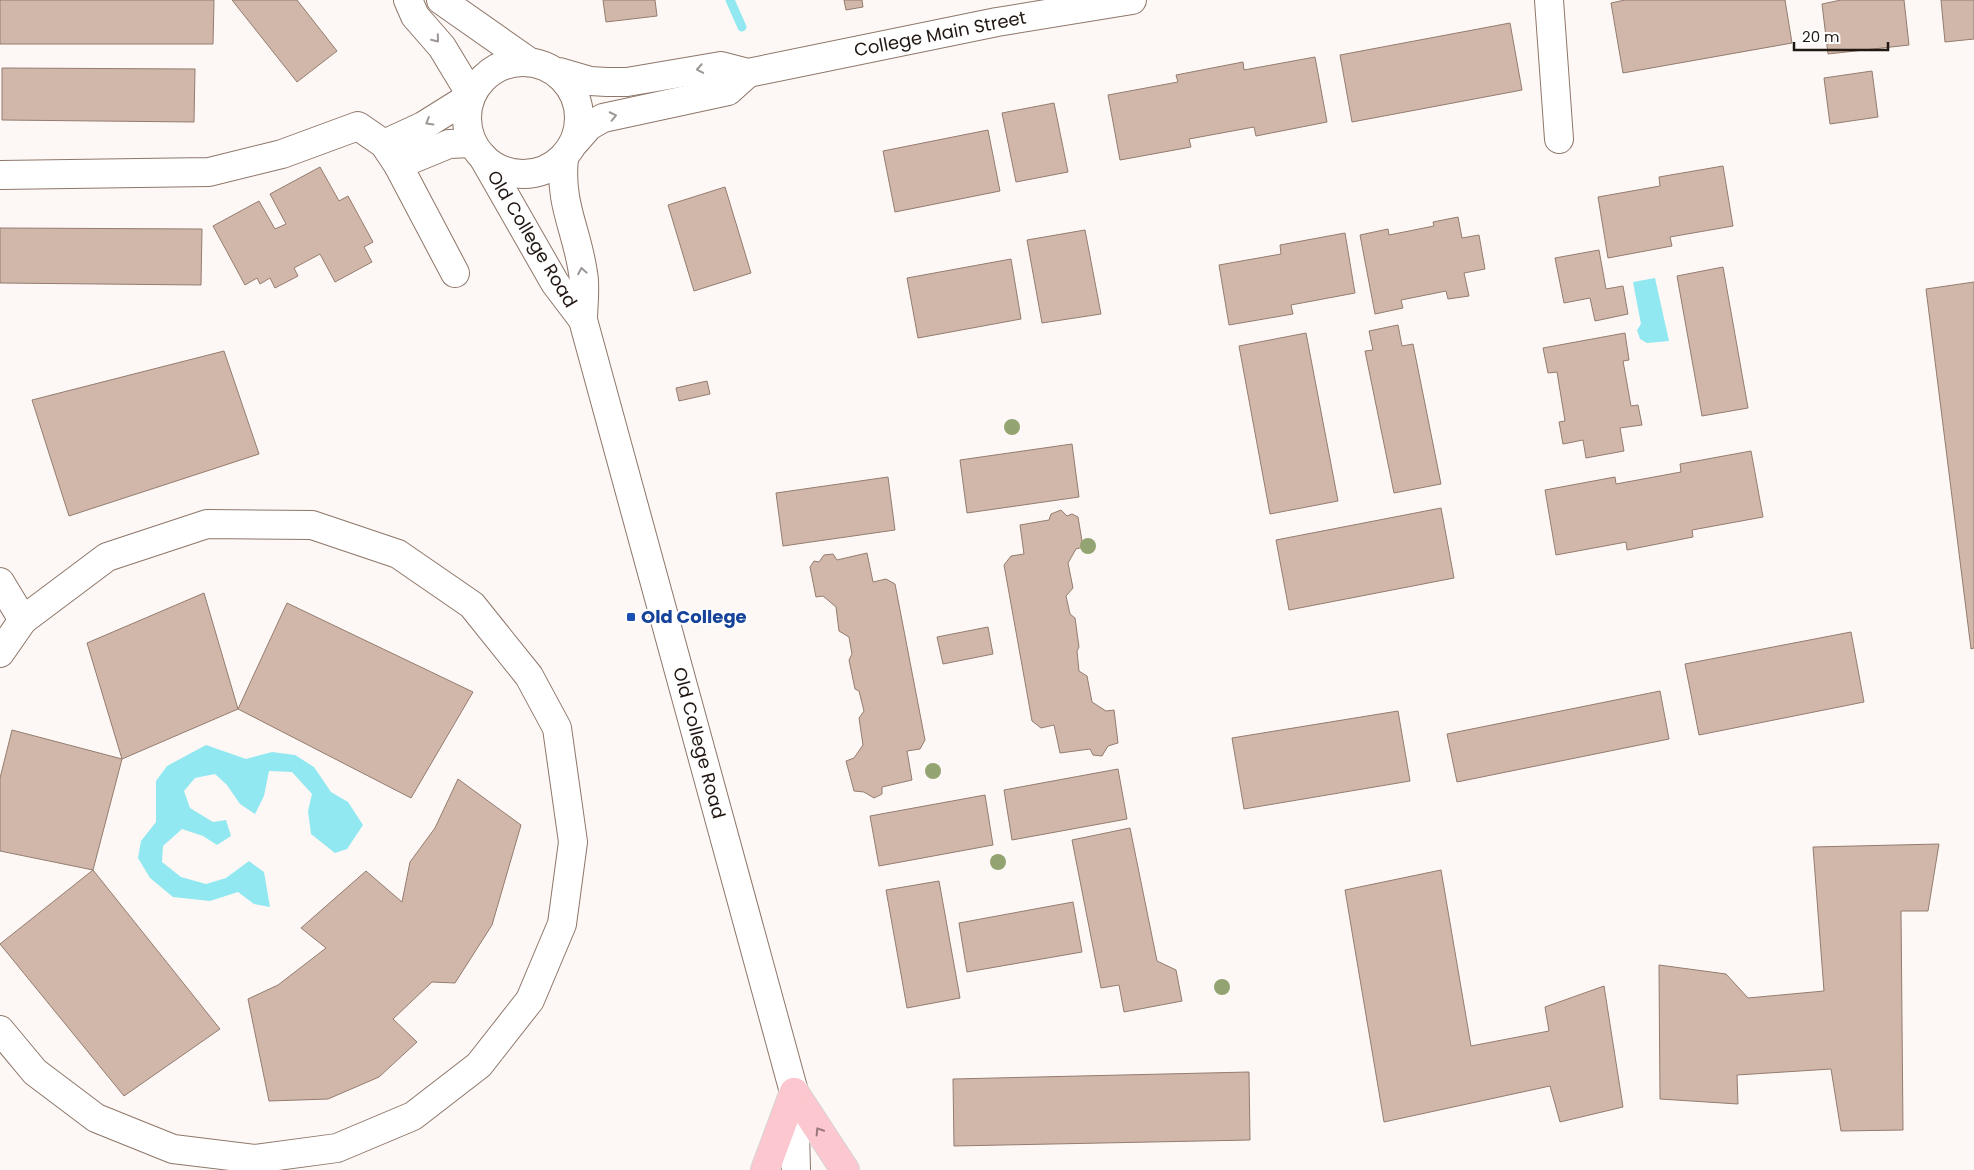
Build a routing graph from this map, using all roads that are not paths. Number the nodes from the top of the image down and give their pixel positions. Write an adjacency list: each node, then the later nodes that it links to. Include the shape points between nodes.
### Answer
1 (408, 0): 9 (street, one-way to 9, via 415,16 442,47)
2 (442, 0): 6 (street)
3 (1132, 0): 5 (street, College Main Street)
4 (1549, 0): 10 (street)
5 (994, 11): 8 (street, College Main Street)
6 (528, 61): 7 (street); 9 (street, via 494,68)
7 (558, 72): 8 (street, College Main Street, one-way to 7, via 721,66 627,82 607,82); 12 (street, via 571,86 579,104 580,124)
8 (748, 73): 12 (street, one-way to 8, via 589,126 604,118 728,91)
9 (471, 96): 11 (street, via 467,111 468,127); 13 (street, one-way to 13, via 423,126)
10 (1559, 139)
11 (478, 150): 12 (street, via 497,168 514,174 532,174 549,168); 13 (street, via 449,144); 16 (street, Old College Road, via 555,283)
12 (569, 150): 16 (street, Old College Road, one-way to 12, via 584,274 566,207 562,176)
13 (391, 155): 14 (street, via 358,126 282,154 209,172); 15 (street)
14 (0, 175)
15 (455, 273)
16 (583, 320): 21 (street, Old College Road)
17 (0, 582): 18 (street)
18 (23, 620): 19 (street); 20 (street, via 107,557 207,524 312,525 398,554 472,605 529,676 557,728 573,842 562,924 530,1000 479,1065 413,1116 337,1148 255,1159 173,1149 96,1118 35,1072)
19 (0, 653)
20 (0, 1030)
21 (794, 1092): 22 (main road); 23 (street, Old College Road); 24 (main road, one-way to 21)
22 (764, 1170)
23 (796, 1170)
24 (845, 1170)

